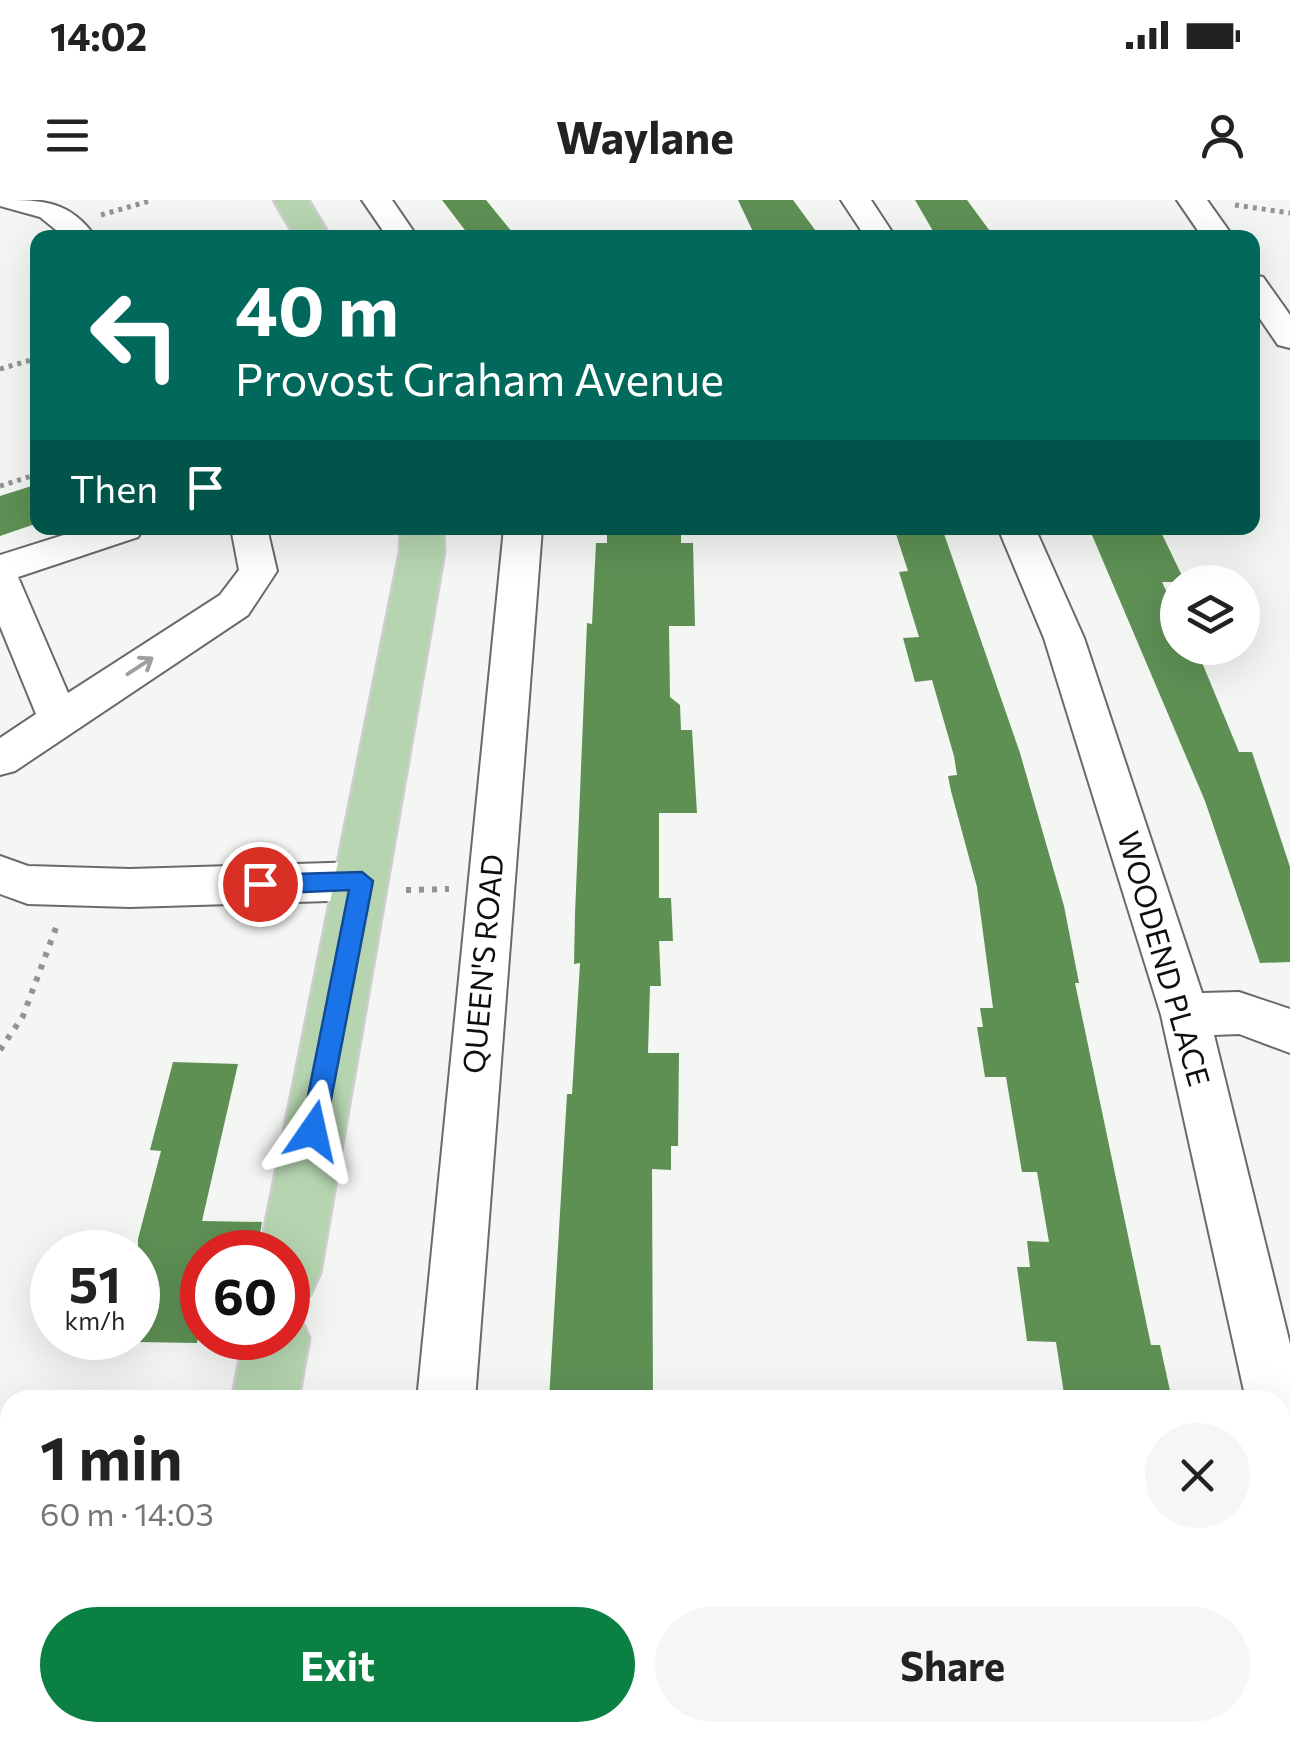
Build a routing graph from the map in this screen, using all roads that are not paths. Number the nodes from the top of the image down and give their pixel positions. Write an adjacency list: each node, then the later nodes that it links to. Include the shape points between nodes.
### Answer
1 (10, 200): 6 (street, via 57,212)
2 (376, 200): 8 (street)
3 (856, 200): 9 (street)
4 (297, 201): 7 (main road)
5 (1207, 201): 10 (street)
6 (77, 230)
7 (310, 230)
8 (397, 230)
9 (876, 230)
10 (1217, 230)
11 (1267, 290): 12 (street)
12 (1290, 338)
13 (104, 535): 18 (street)
14 (250, 535): 20 (street, one-way to 14, via 234,606 258,572)
15 (422, 535): 23 (main road)
16 (521, 535): 29 (street, QUEEN'S ROAD)
17 (1021, 535): 24 (street, WOODEND PLACE, via 1064,638)
18 (0, 569)
19 (0, 578): 20 (street)
20 (58, 718): 21 (street)
21 (0, 759)
22 (0, 875): 23 (street, via 28,885)
23 (361, 886): 26 (main road)
24 (1185, 1015): 25 (street, via 1239,1013); 30 (street, WOODEND PLACE)
25 (1290, 1031)
26 (296, 1230)
27 (272, 1360): 28 (main road)
28 (267, 1390)
29 (447, 1390)
30 (1273, 1390)

